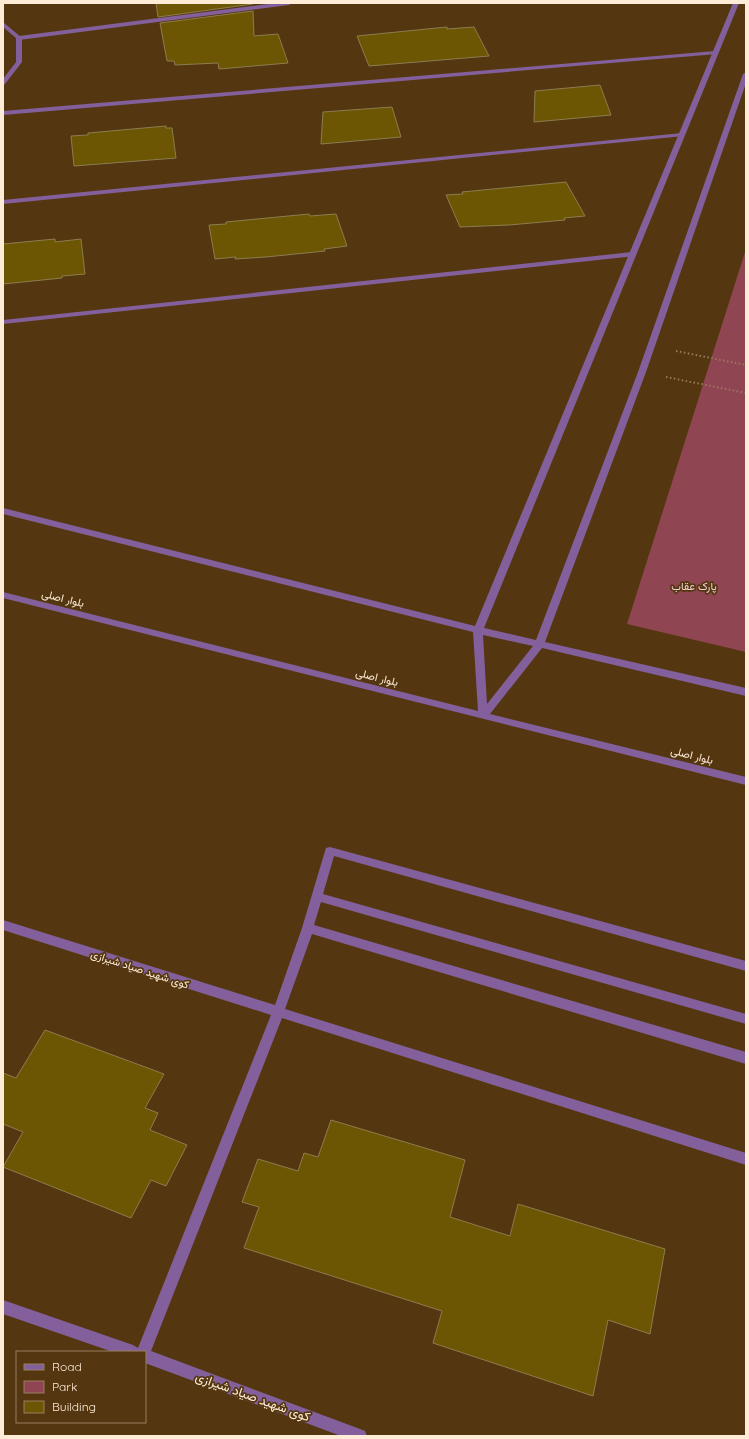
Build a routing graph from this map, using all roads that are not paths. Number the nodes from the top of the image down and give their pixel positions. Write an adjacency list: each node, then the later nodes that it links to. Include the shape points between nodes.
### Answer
1 (289, 3): 4 (street)
2 (736, 3): 5 (street)
3 (3, 24): 4 (street)
4 (19, 38): 7 (street, via 19,62)
5 (715, 53): 8 (street); 9 (street)
6 (746, 74): 16 (street, via 642,372)
7 (3, 83)
8 (3, 113)
9 (682, 135): 10 (street); 11 (street)
10 (3, 202)
11 (632, 254): 12 (street); 15 (street)
12 (3, 322)
13 (3, 511): 15 (street)
14 (3, 595): 18 (street, بلوار اصلی)
15 (478, 630): 16 (street); 18 (street)
16 (539, 644): 17 (street); 18 (street)
17 (746, 692)
18 (483, 716): 19 (street, بلوار اصلی)
19 (746, 781)
20 (318, 897): 22 (street); 23 (street, via 330,851); 25 (street)
21 (3, 925): 24 (street, کوی شهید صیاد شیرازی)
22 (308, 928): 24 (street); 26 (street)
23 (746, 966)
24 (278, 1013): 27 (street, کوی شهید صیاد شیرازی); 30 (street)
25 (746, 1019)
26 (746, 1058)
27 (746, 1159)
28 (3, 1307): 29 (street)
29 (130, 1351)
30 (144, 1351)
31 (146, 1356): 32 (street, کوی شهید صیاد شیرازی)
32 (360, 1436)

